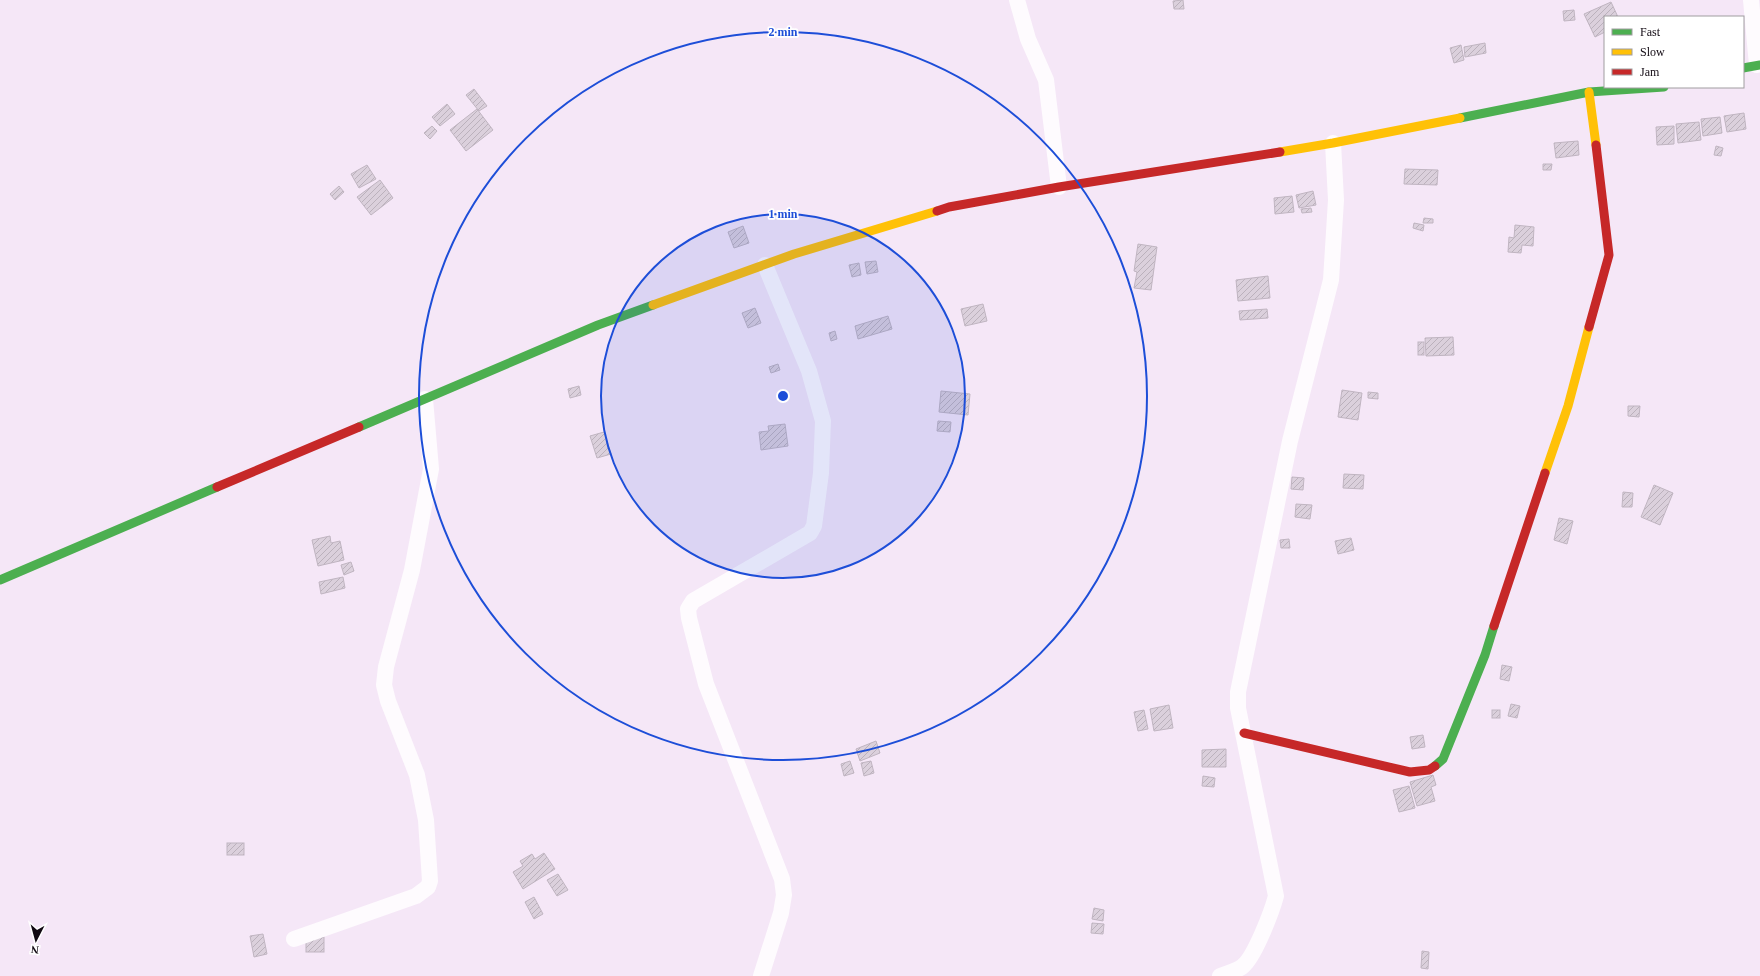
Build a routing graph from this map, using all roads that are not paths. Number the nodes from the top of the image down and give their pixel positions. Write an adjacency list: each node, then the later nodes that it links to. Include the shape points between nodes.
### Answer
1 (1017, 0): 7 (street, via 1028,39 1046,80)
2 (1751, 0): 3 (street)
3 (1753, 66)
4 (1649, 88): 5 (street)
5 (1589, 92): 6 (street); 11 (street, via 1609,255 1568,406 1485,655 1443,758 1429,770 1410,772)
6 (1333, 143): 7 (street); 11 (street, via 1336,200 1331,280 1290,441 1242,671 1238,708)
7 (1059, 186): 8 (street, via 949,207)
8 (765, 265): 9 (street, via 598,325); 13 (street, via 809,371 823,421 821,473 814,526 810,533 693,601 688,609 706,684 782,879 784,895 781,913)
9 (425, 399): 10 (street); 12 (street, via 431,469 412,570 386,667 384,685 417,775 426,820 430,881 428,887 416,896)
10 (0, 580)
11 (1244, 733): 14 (street, via 1276,896 1273,909 1251,957 1243,966)
12 (294, 939)
13 (761, 976)
14 (1220, 976)

